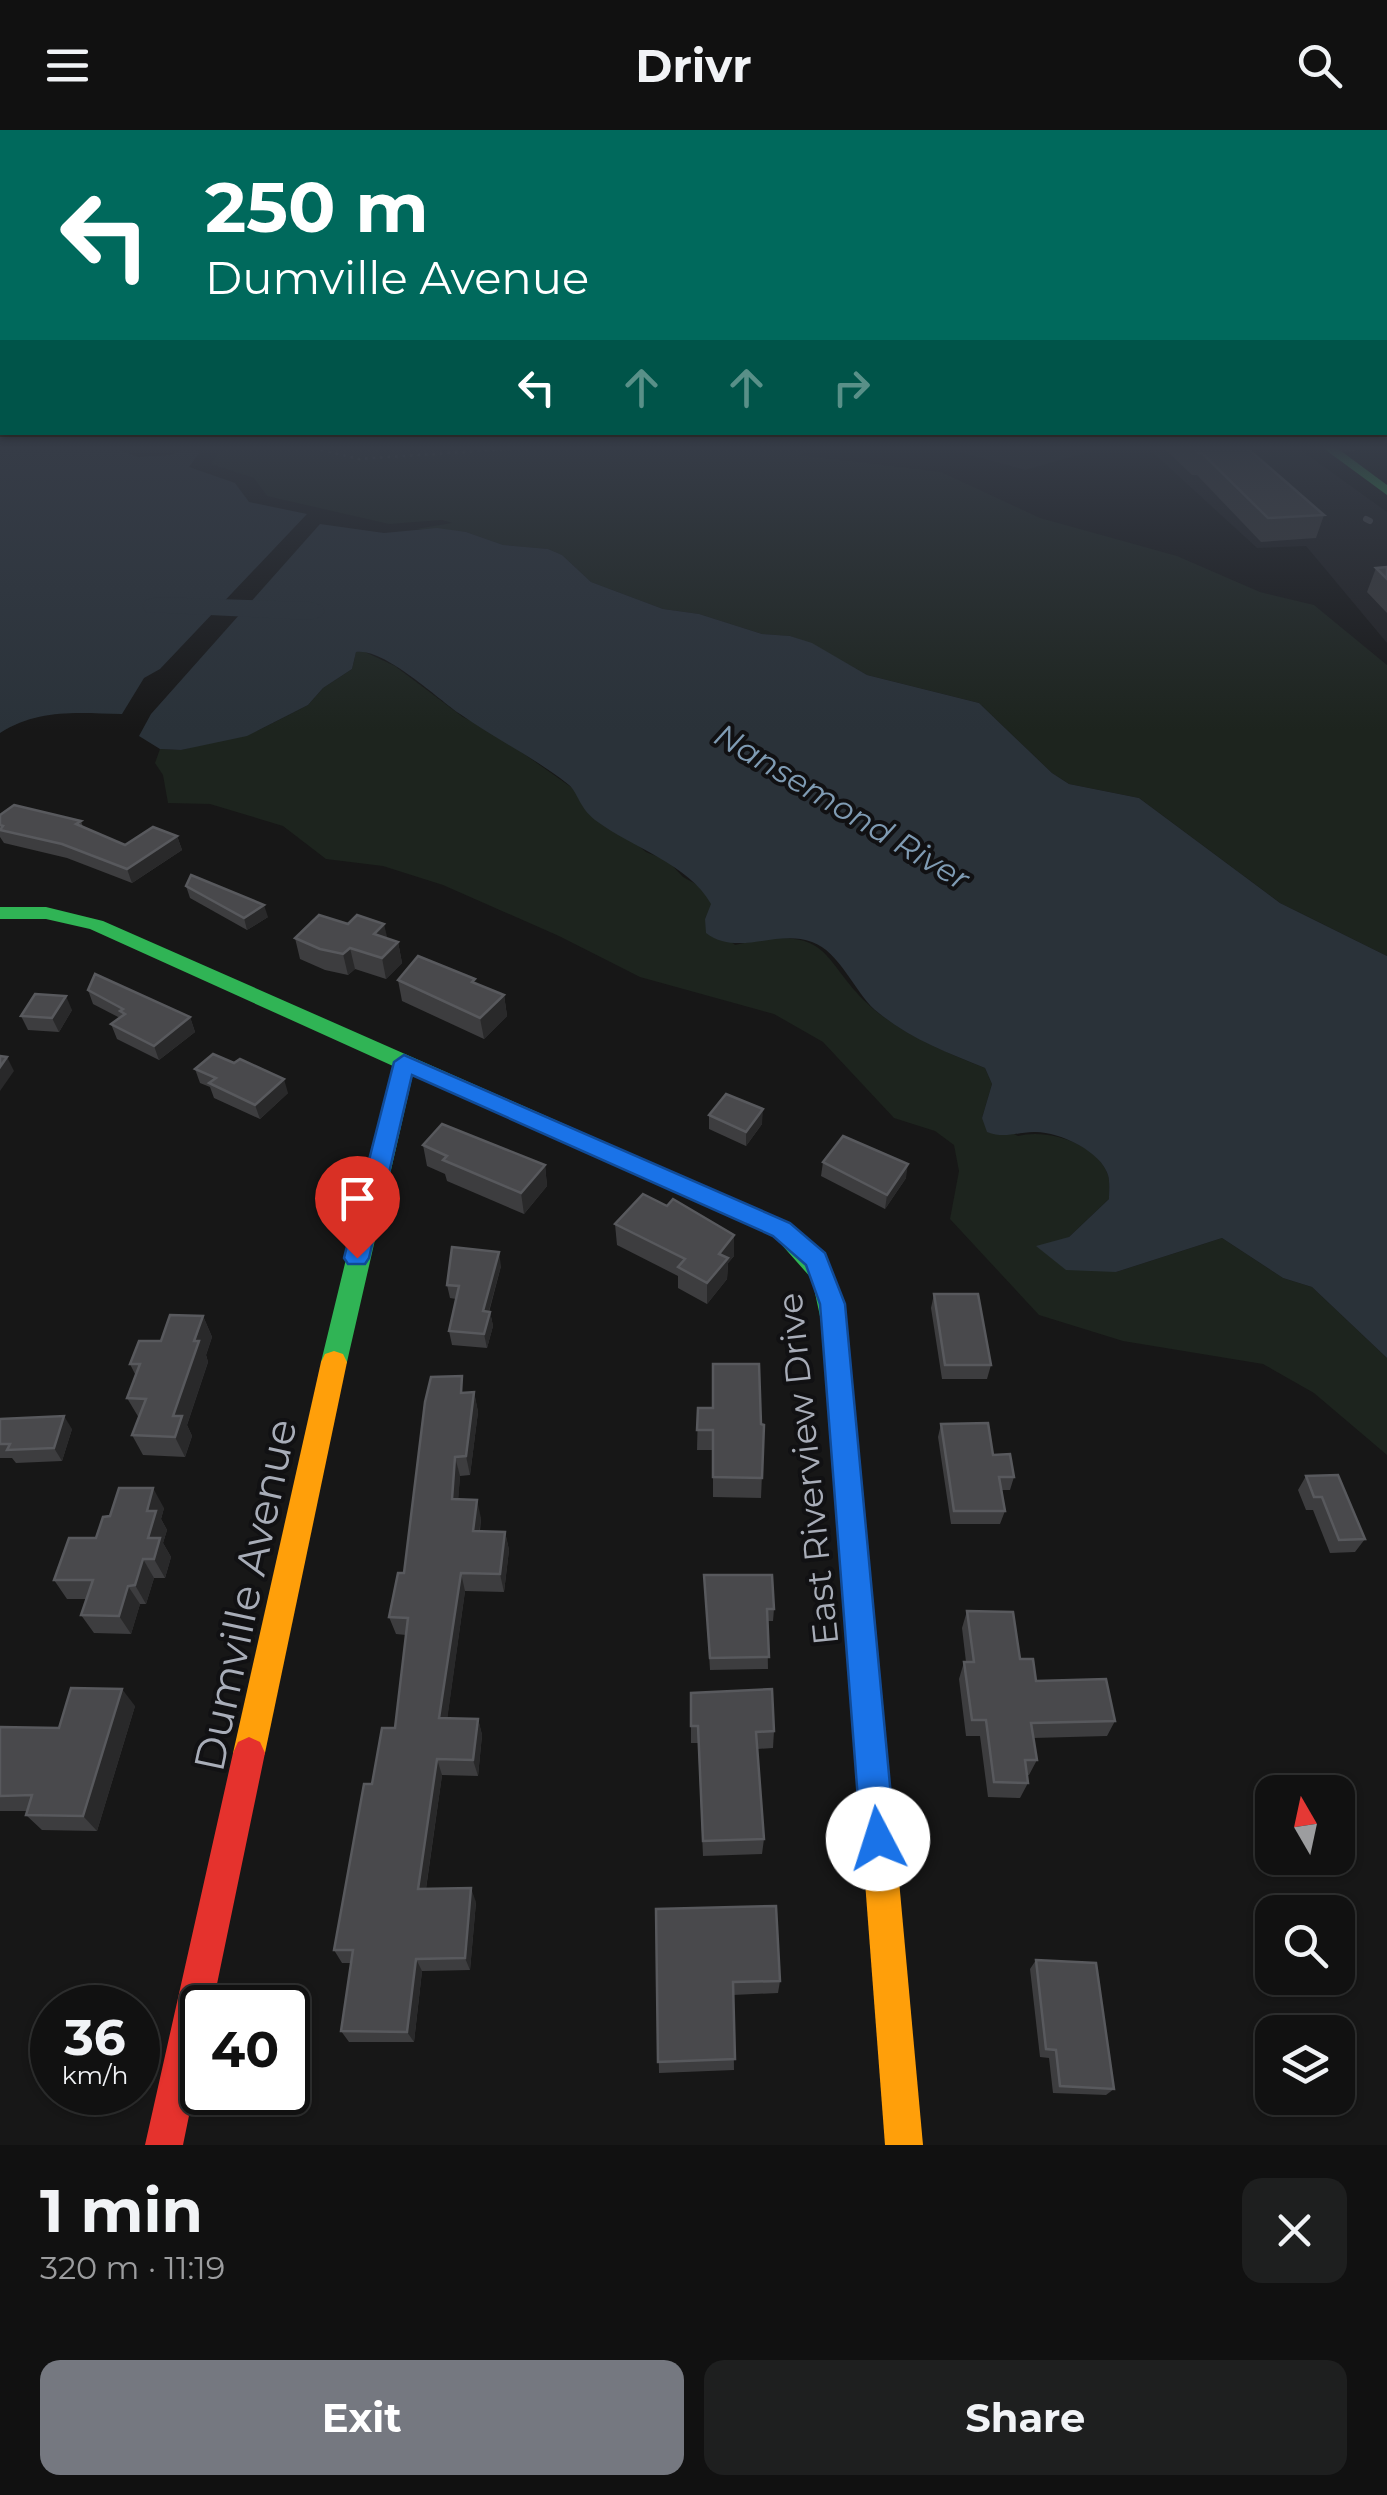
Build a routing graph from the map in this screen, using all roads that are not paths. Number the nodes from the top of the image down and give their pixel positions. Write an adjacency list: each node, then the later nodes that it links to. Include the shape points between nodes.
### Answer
1 (0, 913): 2 (street, East Riverview Drive, via 46,913 96,926)
2 (404, 1062): 3 (street, Dumville Avenue); 4 (street, East Riverview Drive, via 781,1229 817,1260 833,1304)
3 (164, 2145)
4 (904, 2145)

